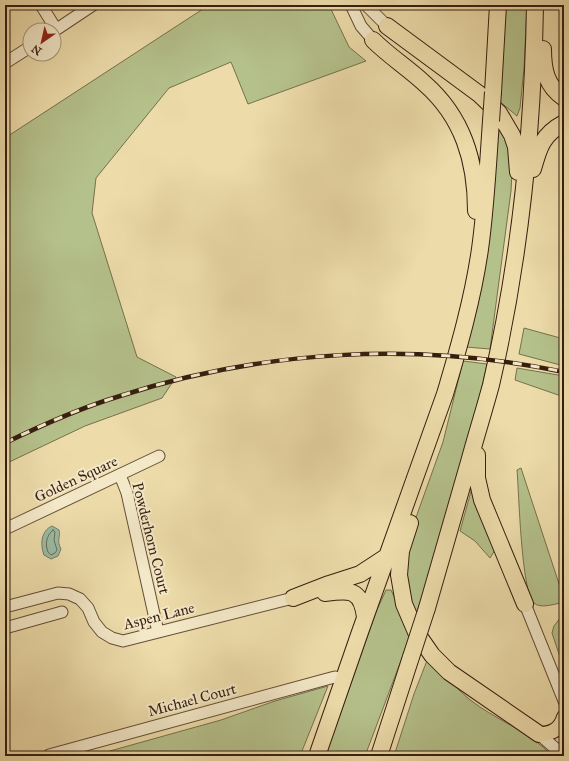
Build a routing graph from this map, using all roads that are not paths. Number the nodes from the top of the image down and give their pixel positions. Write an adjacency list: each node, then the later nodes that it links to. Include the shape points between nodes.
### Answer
1 (41, 5): 8 (street)
2 (93, 5): 9 (street)
3 (351, 5): 11 (street, via 361,26)
4 (366, 5): 10 (street)
5 (498, 5): 17 (highway, bridge, via 484,215 475,277)
6 (535, 5): 16 (highway, via 532,100)
7 (541, 5): 14 (highway, via 544,23 544,72 551,85)
8 (51, 22)
9 (62, 25)
10 (387, 26): 16 (highway, via 479,94 503,118 516,147)
11 (373, 40): 17 (highway, via 439,96 455,119 467,144 473,171 476,209)
12 (22, 52): 13 (street)
13 (5, 63)
14 (564, 98)
15 (564, 123): 16 (highway, via 549,132 540,147)
16 (522, 210): 18 (highway, via 506,313)
17 (464, 324): 20 (highway, via 445,394)
18 (482, 418): 25 (highway, via 476,462 479,488); 34 (highway, bridge, via 427,608)
19 (160, 456): 21 (street, Golden Square)
20 (420, 462): 23 (highway); 35 (highway, via 412,516 399,567 402,594 408,614 421,640 443,666)
21 (120, 475): 22 (street, Golden Square); 30 (street, Powderhorn Court, via 127,493)
22 (5, 529)
23 (386, 557): 24 (highway, via 360,574); 28 (highway)
24 (293, 598): 28 (highway, via 346,590 358,598); 30 (street, Aspen Lane)
25 (525, 604): 32 (street)
26 (5, 605): 29 (street); 30 (street, Aspen Lane, via 58,593 69,594 84,603 98,628 112,638 123,641)
27 (62, 612): 29 (street)
28 (365, 617): 31 (highway)
29 (8, 627)
30 (158, 632)
31 (343, 680): 36 (street, Michael Court, via 331,678); 37 (highway)
32 (564, 701)
33 (564, 717): 35 (main road, via 556,730 549,734)
34 (389, 727): 38 (highway); 39 (highway)
35 (539, 734): 40 (street)
36 (50, 755)
37 (317, 756)
38 (379, 756)
39 (384, 756)
40 (564, 756)

